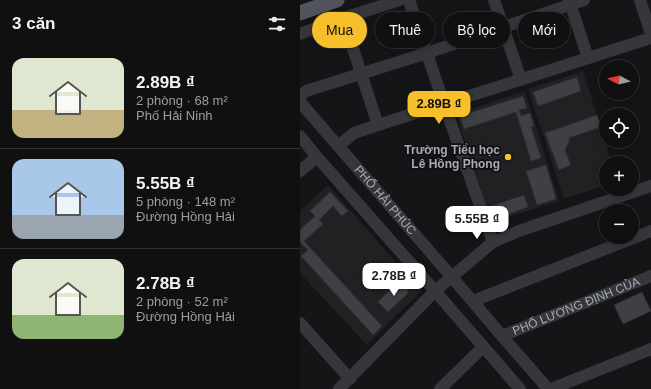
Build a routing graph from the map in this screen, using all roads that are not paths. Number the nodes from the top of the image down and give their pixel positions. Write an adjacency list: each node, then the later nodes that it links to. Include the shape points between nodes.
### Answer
1 (337, 0): 10 (main road)
2 (400, 0): 8 (street)
3 (409, 0): 19 (street)
4 (494, 0): 9 (street)
5 (584, 0): 7 (street)
6 (640, 0): 14 (street)
7 (569, 2): 11 (street); 20 (street)
8 (362, 12)
9 (498, 12)
10 (300, 13)
11 (510, 25)
12 (312, 30): 13 (street)
13 (300, 34)
14 (651, 34)
15 (651, 38): 20 (street)
16 (510, 46): 22 (street)
17 (353, 48): 21 (street)
18 (443, 48): 19 (street)
19 (427, 53): 21 (street); 25 (street)
20 (588, 58): 22 (street)
21 (361, 74): 23 (street); 26 (street)
22 (521, 80): 25 (street)
23 (300, 96)
24 (300, 102): 28 (street, PHỐ HẢI PHÚC)
25 (444, 104): 26 (street); 33 (street)
26 (378, 125): 28 (street, via 354,133)
27 (300, 136): 29 (street, PHỐ HẢI PHÚC)
28 (338, 146): 34 (street, PHỐ HẢI PHÚC)
29 (316, 157): 30 (street); 36 (street, PHỐ HẢI PHÚC)
30 (300, 171)
31 (651, 186): 33 (street)
32 (651, 231): 37 (street)
33 (493, 242): 34 (street)
34 (452, 276): 36 (street); 37 (street, PHỐ HẢI PHÚC)
35 (651, 276): 39 (street, PHỐ LƯƠNG ĐỊNH CỦA)
36 (435, 291): 40 (street, PHỐ HẢI PHÚC); 42 (street)
37 (473, 301): 39 (street, PHỐ HẢI PHÚC)
38 (300, 324): 42 (street)
39 (502, 336): 46 (street, PHỐ HẢI PHÚC)
40 (483, 347): 44 (street); 45 (street, PHỐ HẢI PHÚC)
41 (651, 349): 46 (street)
42 (350, 379): 43 (street)
43 (339, 389)
44 (440, 389)
45 (520, 389)
46 (549, 389)

